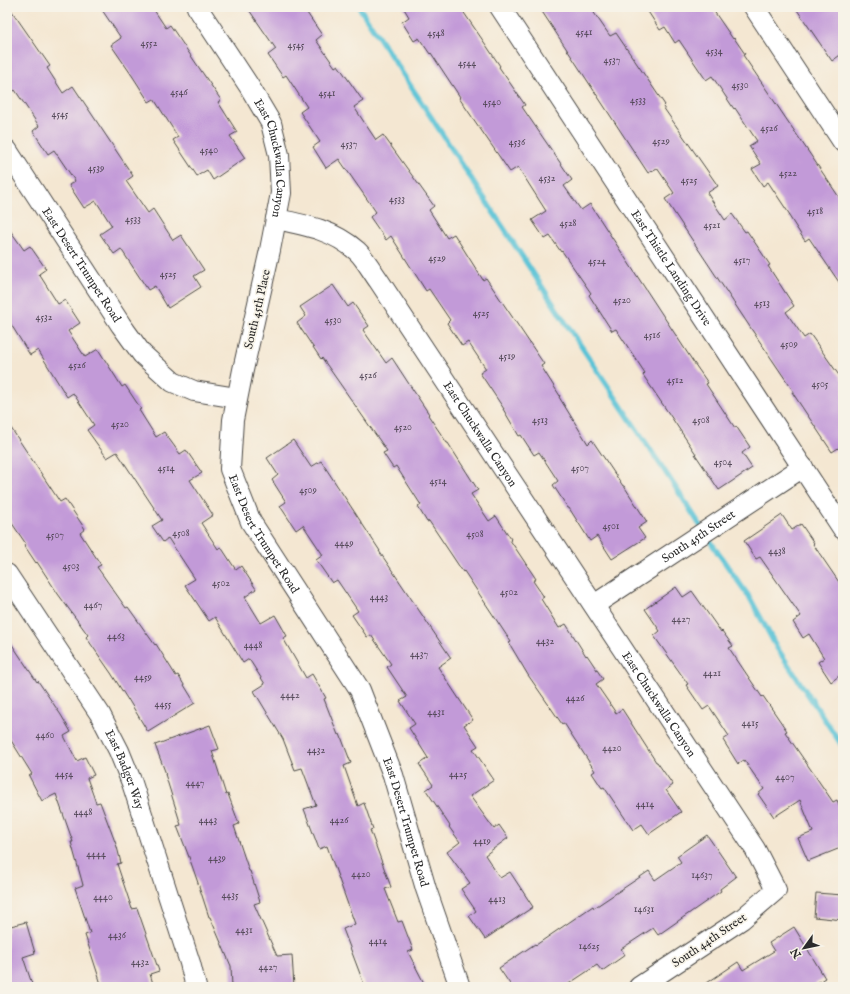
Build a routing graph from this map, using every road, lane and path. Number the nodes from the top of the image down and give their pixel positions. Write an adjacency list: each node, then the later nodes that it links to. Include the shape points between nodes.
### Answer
1 (198, 7): 6 (street, East Chuckwalla Canyon, via 271,123 279,155 281,193)
2 (500, 7): 8 (street, East Thistle Landing Drive)
3 (754, 7): 4 (street)
4 (843, 142)
5 (7, 150): 7 (street, East Desert Trumpet Road, via 142,354 173,382 194,391)
6 (276, 219): 7 (street, South 45th Place); 11 (street, East Chuckwalla Canyon, via 310,226 335,236 358,252)
7 (237, 398): 14 (street, East Desert Trumpet Road, via 230,469 251,522 360,690 393,774 426,889)
8 (803, 467): 9 (street, East Thistle Landing Drive); 11 (street, South 45th Street)
9 (843, 529)
10 (7, 574): 13 (street, East Badger Way, via 100,714 120,751)
11 (594, 605): 12 (street, East Chuckwalla Canyon, via 755,849)
12 (776, 890): 15 (street, South 44th Street, via 742,919)
13 (196, 987)
14 (460, 987)
15 (639, 987)

